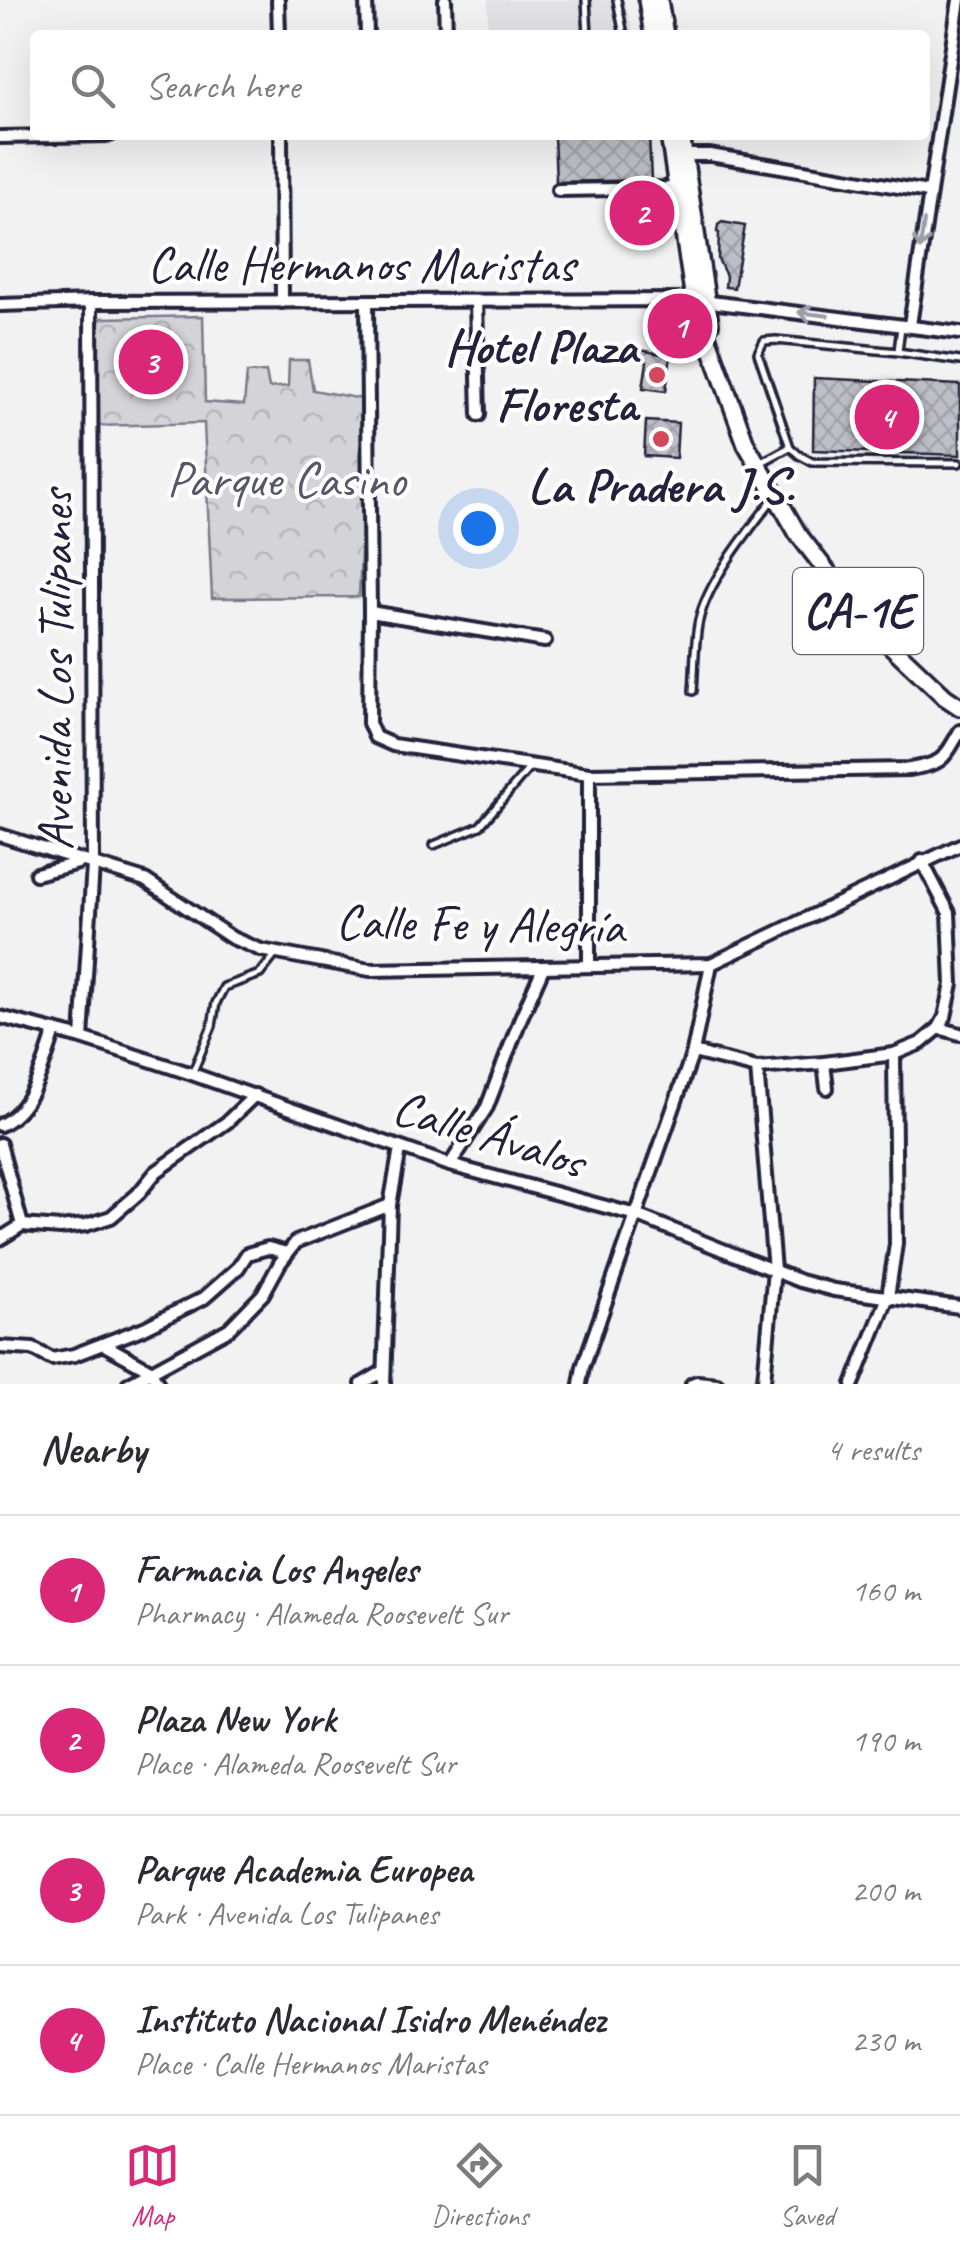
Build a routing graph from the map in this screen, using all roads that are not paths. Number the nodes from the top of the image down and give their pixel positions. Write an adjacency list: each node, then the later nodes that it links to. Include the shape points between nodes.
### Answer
1 (278, 0): 9 (street)
2 (366, 0): 10 (street)
3 (445, 0): 11 (street)
4 (586, 0): 12 (lane)
5 (616, 0): 13 (lane)
6 (648, 0): 14 (highway)
7 (659, 0): 15 (highway)
8 (959, 0): 24 (street)
9 (279, 30)
10 (367, 30)
11 (446, 30)
12 (588, 30)
13 (623, 30)
14 (652, 30)
15 (663, 30)
16 (30, 136): 17 (street)
17 (0, 137)
18 (282, 140): 28 (street)
19 (670, 140): 22 (highway, CA-1E)
20 (682, 140): 21 (highway, CA-1E)
21 (684, 155): 24 (street); 26 (highway, CA-1E)
22 (677, 188): 23 (street); 26 (highway, CA-1E)
23 (558, 190)
24 (928, 192): 31 (street, one-way to 31)
25 (476, 301): 26 (street, Calle Hermanos Maristas); 29 (street, Calle Hermanos Maristas); 35 (street)
26 (701, 301): 31 (street, Calle Hermanos Maristas, one-way to 26); 38 (highway, CA-1E)
27 (92, 302): 28 (street, Calle Hermanos Maristas); 30 (street, Calle Hermanos Maristas); 51 (street, Avenida Los Tulipanes)
28 (282, 302): 29 (street, Calle Hermanos Maristas)
29 (366, 303): 40 (street)
30 (0, 304)
31 (906, 325): 32 (street, Calle Hermanos Maristas); 33 (lane)
32 (960, 332)
33 (898, 352): 34 (lane); 36 (lane, via 764,341 758,353)
34 (960, 360)
35 (479, 415)
36 (790, 447): 37 (lane, via 812,462); 38 (lane)
37 (958, 463)
38 (758, 464): 39 (highway, CA-1E)
39 (775, 497): 42 (lane, via 746,534 699,619); 43 (highway, CA-1E, via 867,623)
40 (370, 612): 41 (street); 45 (street, via 368,724 375,737)
41 (546, 641)
42 (693, 691)
43 (960, 707)
44 (960, 731): 46 (street, via 935,765 910,769)
45 (531, 766): 46 (street); 48 (lane, via 480,826)
46 (590, 774): 55 (street)
47 (0, 835): 51 (street, Calle Fe y Alegría)
48 (434, 845)
49 (960, 845): 50 (street, Calle Fe y Alegría)
50 (922, 861): 54 (street, Calle Fe y Alegría); 57 (street, via 950,913)
51 (87, 864): 52 (street); 53 (street, Calle Fe y Alegría, via 144,880 232,938); 62 (street, Avenida Los Tulipanes)
52 (36, 874)
53 (276, 953): 56 (street, Calle Fe y Alegría, via 370,970); 67 (lane, via 260,974 224,987)
54 (711, 964): 55 (street, Calle Fe y Alegría); 63 (street)
55 (589, 965): 56 (street, Calle Fe y Alegría)
56 (543, 968): 73 (street, via 487,1108)
57 (956, 984): 59 (street)
58 (0, 1016): 60 (street, Calle Ávalos)
59 (939, 1028): 61 (street); 64 (street)
60 (55, 1031): 62 (street, Calle Ávalos); 70 (street, via 28,1097)
61 (960, 1034)
62 (82, 1038): 67 (street, Calle Ávalos)
63 (694, 1052): 66 (street); 75 (street)
64 (894, 1054): 65 (street); 80 (street, via 896,1244)
65 (824, 1063): 66 (street); 68 (street)
66 (758, 1068): 79 (street)
67 (192, 1074): 69 (street, Calle Ávalos)
68 (827, 1088)
69 (255, 1096): 72 (street, Calle Ávalos); 76 (street, via 156,1172 111,1217 86,1226)
70 (0, 1125)
71 (0, 1144): 76 (street)
72 (400, 1148): 73 (street, Calle Ávalos); 74 (street)
73 (450, 1165): 75 (street, Calle Ávalos)
74 (390, 1205): 78 (street, via 296,1242); 85 (street)
75 (636, 1216): 79 (street, Calle Ávalos); 89 (street)
76 (22, 1225): 77 (street)
77 (0, 1239)
78 (288, 1253): 82 (street, via 268,1248 247,1254 204,1298); 84 (street, via 263,1294 229,1329)
79 (774, 1270): 80 (street, Calle Ávalos, via 834,1290); 92 (street)
80 (888, 1297): 81 (street, Calle Ávalos); 93 (street)
81 (960, 1307)
82 (102, 1344): 83 (street, via 52,1359 33,1349); 84 (street)
83 (0, 1347)
84 (150, 1370): 86 (street); 87 (street)
85 (384, 1378): 88 (street)
86 (128, 1384)
87 (158, 1384)
88 (362, 1384)
89 (580, 1384)
90 (692, 1384): 91 (street)
91 (717, 1384)
92 (761, 1384)
93 (853, 1384)

